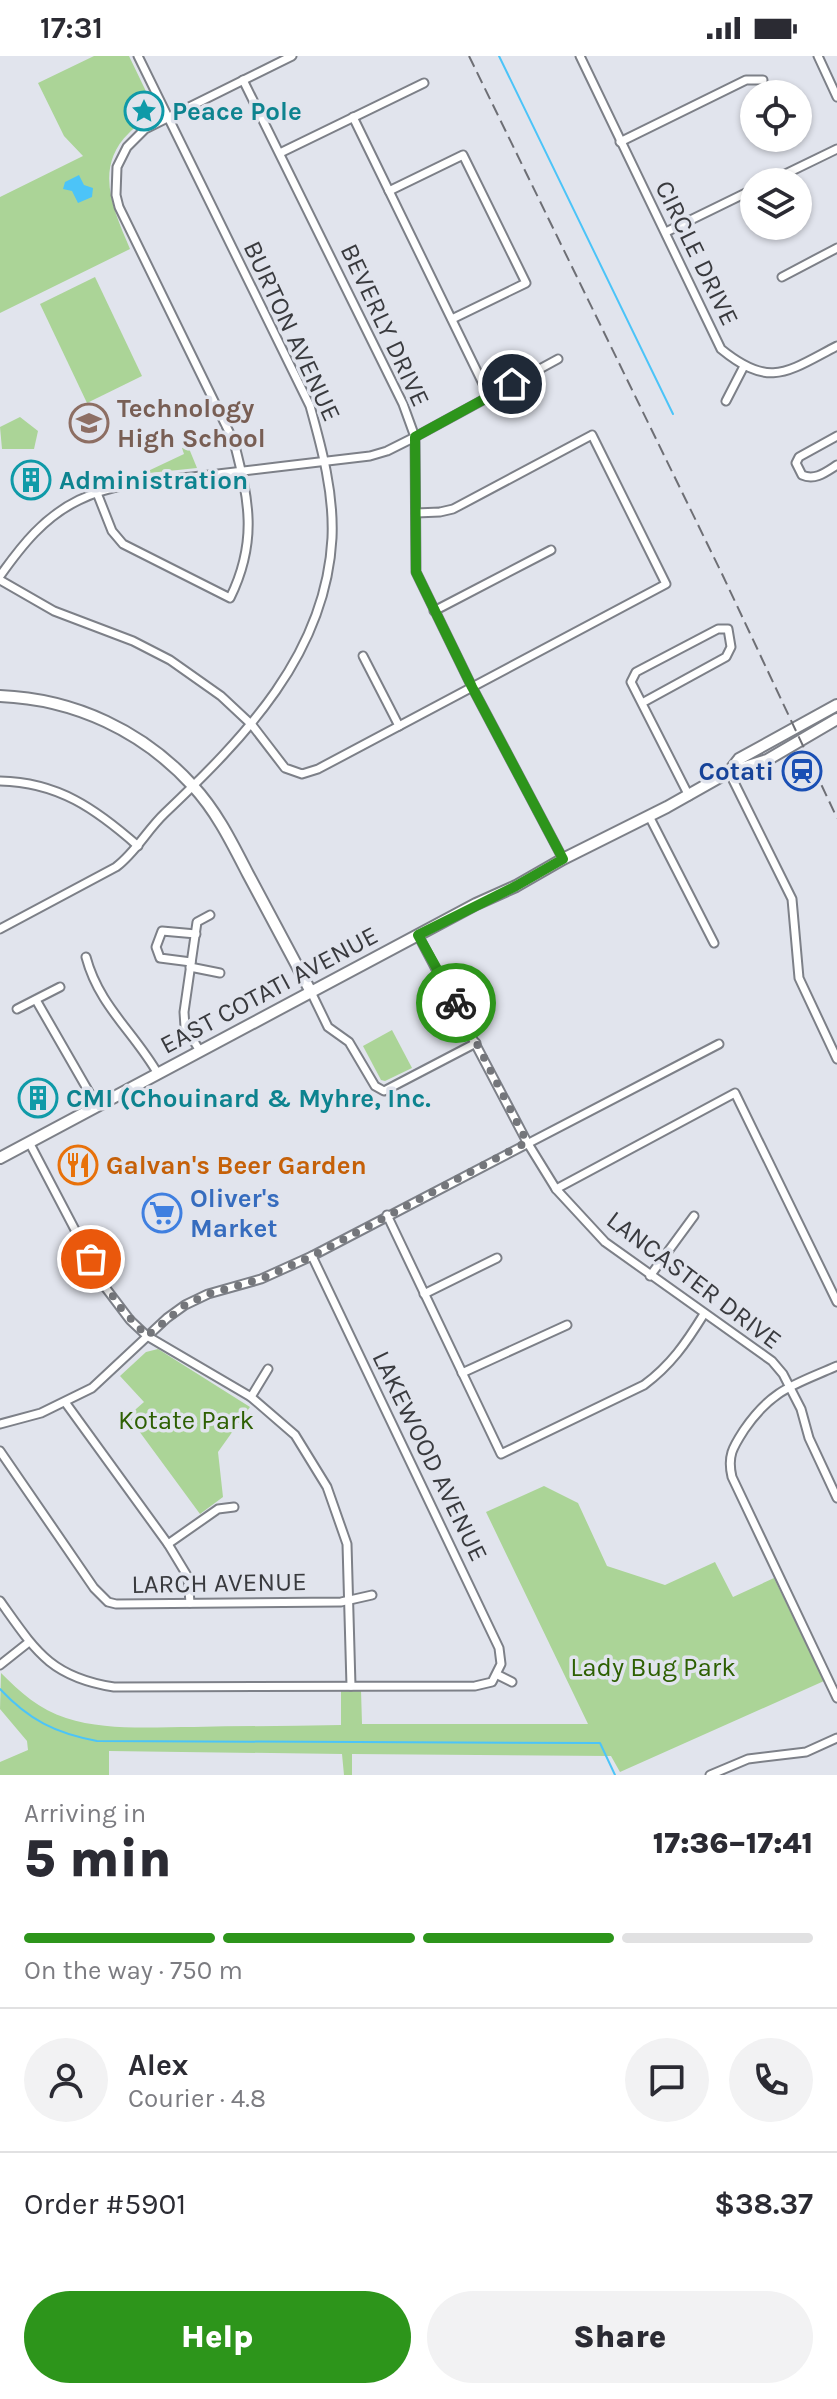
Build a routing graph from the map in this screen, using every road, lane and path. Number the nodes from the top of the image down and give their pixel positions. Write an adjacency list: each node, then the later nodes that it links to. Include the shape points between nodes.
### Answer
1 (138, 56): 9 (street, BURTON AVENUE)
2 (292, 56): 5 (street)
3 (580, 56): 11 (street, CIRCLE DRIVE)
4 (818, 56): 8 (street)
5 (243, 80): 9 (street); 13 (street, BEVERLY DRIVE)
6 (424, 83): 10 (street)
7 (740, 83): 11 (street)
8 (837, 97)
9 (168, 116): 28 (street, BURTON AVENUE, via 310,406); 30 (street, via 127,147 117,167 116,195 234,442)
10 (353, 117): 13 (street); 15 (street)
11 (620, 142): 17 (street, CIRCLE DRIVE)
12 (837, 149): 14 (street)
13 (280, 153): 27 (street, BEVERLY DRIVE)
14 (798, 168)
15 (389, 191): 20 (street); 20 (street, via 463,155 526,283)
16 (740, 196): 17 (street)
17 (666, 232): 23 (street, CIRCLE DRIVE, via 721,349)
18 (837, 248): 19 (street)
19 (782, 277)
20 (452, 319): 24 (street)
21 (837, 346): 23 (street, via 794,369 769,374)
22 (558, 359): 24 (street)
23 (743, 368): 25 (street)
24 (489, 396): 27 (street)
25 (726, 401)
26 (837, 436): 29 (street, via 796,463 807,477)
27 (415, 437): 28 (street, via 370,456); 32 (street, BEVERLY DRIVE)
28 (326, 461): 30 (street); 42 (street, BURTON AVENUE, via 332,538 320,605 295,662)
29 (837, 465)
30 (242, 471): 31 (street); 31 (street, via 247,556 230,598 123,544)
31 (97, 493): 34 (street, via 65,508 37,530)
32 (416, 513): 35 (street, BEVERLY DRIVE, via 416,572); 37 (street, via 453,509 592,435 666,584)
33 (551, 550): 35 (street)
34 (0, 578): 42 (street, via 54,611 170,660)
35 (434, 611): 37 (street, BEVERLY DRIVE)
36 (363, 656): 43 (street)
37 (472, 687): 43 (street); 50 (street, BEVERLY DRIVE)
38 (0, 696): 46 (main road, via 93,715 160,754)
39 (642, 703): 39 (street, via 631,682 636,672 718,629 728,629 731,647 726,657); 47 (street)
40 (837, 705): 44 (main road, EAST COTATI AVENUE, via 739,759)
41 (837, 719): 44 (main road, EAST COTATI AVENUE, via 767,760)
42 (252, 725): 43 (street, via 285,768 302,774); 46 (street, BURTON AVENUE)
43 (399, 726)
44 (729, 772): 47 (main road, EAST COTATI AVENUE); 66 (street, via 792,899 799,978)
45 (0, 781): 49 (street, via 63,793 94,809)
46 (194, 787): 49 (street, BURTON AVENUE); 60 (main road, via 218,818)
47 (689, 796): 48 (main road, EAST COTATI AVENUE)
48 (649, 816): 50 (main road, EAST COTATI AVENUE); 55 (street)
49 (138, 846): 52 (street, BURTON AVENUE, via 116,867)
50 (563, 859): 54 (main road, EAST COTATI AVENUE)
51 (210, 915): 53 (street, via 197,922)
52 (0, 929)
53 (196, 934): 57 (street); 57 (street, via 162,931 156,947 160,958)
54 (418, 935): 60 (main road, EAST COTATI AVENUE); 63 (street, LANCASTER DRIVE)
55 (714, 943)
56 (86, 957): 67 (street, via 104,1002)
57 (191, 965): 58 (street); 65 (street, via 184,1020)
58 (220, 973)
59 (60, 987): 61 (street)
60 (311, 992): 63 (street, via 328,1027 349,1042 375,1086 384,1091); 65 (main road, EAST COTATI AVENUE)
61 (36, 1000): 62 (street); 68 (street)
62 (17, 1009)
63 (476, 1043): 70 (street, LANCASTER DRIVE)
64 (719, 1044): 70 (street)
65 (200, 1051): 67 (main road, EAST COTATI AVENUE)
66 (837, 1059)
67 (158, 1074): 68 (main road, EAST COTATI AVENUE)
68 (97, 1106): 69 (main road, EAST COTATI AVENUE)
69 (29, 1142): 71 (main road, EAST COTATI AVENUE); 82 (street, via 105,1287)
70 (527, 1142): 72 (street, LANCASTER DRIVE); 73 (street)
71 (0, 1158)
72 (556, 1189): 77 (street, LANCASTER DRIVE, via 597,1234); 79 (street, via 735,1093)
73 (387, 1215): 75 (street); 78 (street)
74 (694, 1216): 77 (street)
75 (312, 1256): 82 (street, via 196,1300); 100 (street, LAKEWOOD AVENUE, via 490,1627 501,1656)
76 (497, 1258): 78 (street)
77 (650, 1276): 80 (street, LANCASTER DRIVE)
78 (424, 1294): 85 (street)
79 (837, 1302)
80 (704, 1314): 85 (street, via 680,1353 644,1385 501,1454); 86 (street, LANCASTER DRIVE, via 772,1361)
81 (567, 1325): 85 (street)
82 (147, 1336): 87 (street); 88 (street, via 92,1388)
83 (837, 1366): 86 (street)
84 (268, 1369): 87 (street)
85 (462, 1373)
86 (790, 1387): 91 (street, LANCASTER DRIVE); 103 (street, via 760,1407 732,1447 729,1464)
87 (251, 1397): 96 (street, via 295,1435 327,1487 347,1544)
88 (65, 1402): 89 (street); 93 (street)
89 (0, 1424)
90 (0, 1451): 97 (street, LARCH AVENUE, via 102,1597 116,1604)
91 (837, 1498)
92 (234, 1507): 93 (street, via 218,1509)
93 (168, 1544): 97 (street, via 188,1577)
94 (372, 1595): 96 (street, LARCH AVENUE)
95 (0, 1601): 98 (street)
96 (350, 1602): 97 (street, LARCH AVENUE); 102 (street)
97 (190, 1603)
98 (29, 1642): 99 (street); 102 (street, via 48,1663 69,1675 114,1687)
99 (0, 1665)
100 (498, 1675): 101 (street); 102 (street, via 475,1686)
101 (512, 1682)
102 (351, 1686)
103 (837, 1698)
104 (837, 1738): 105 (street, via 806,1752 748,1759)
105 (710, 1775)

